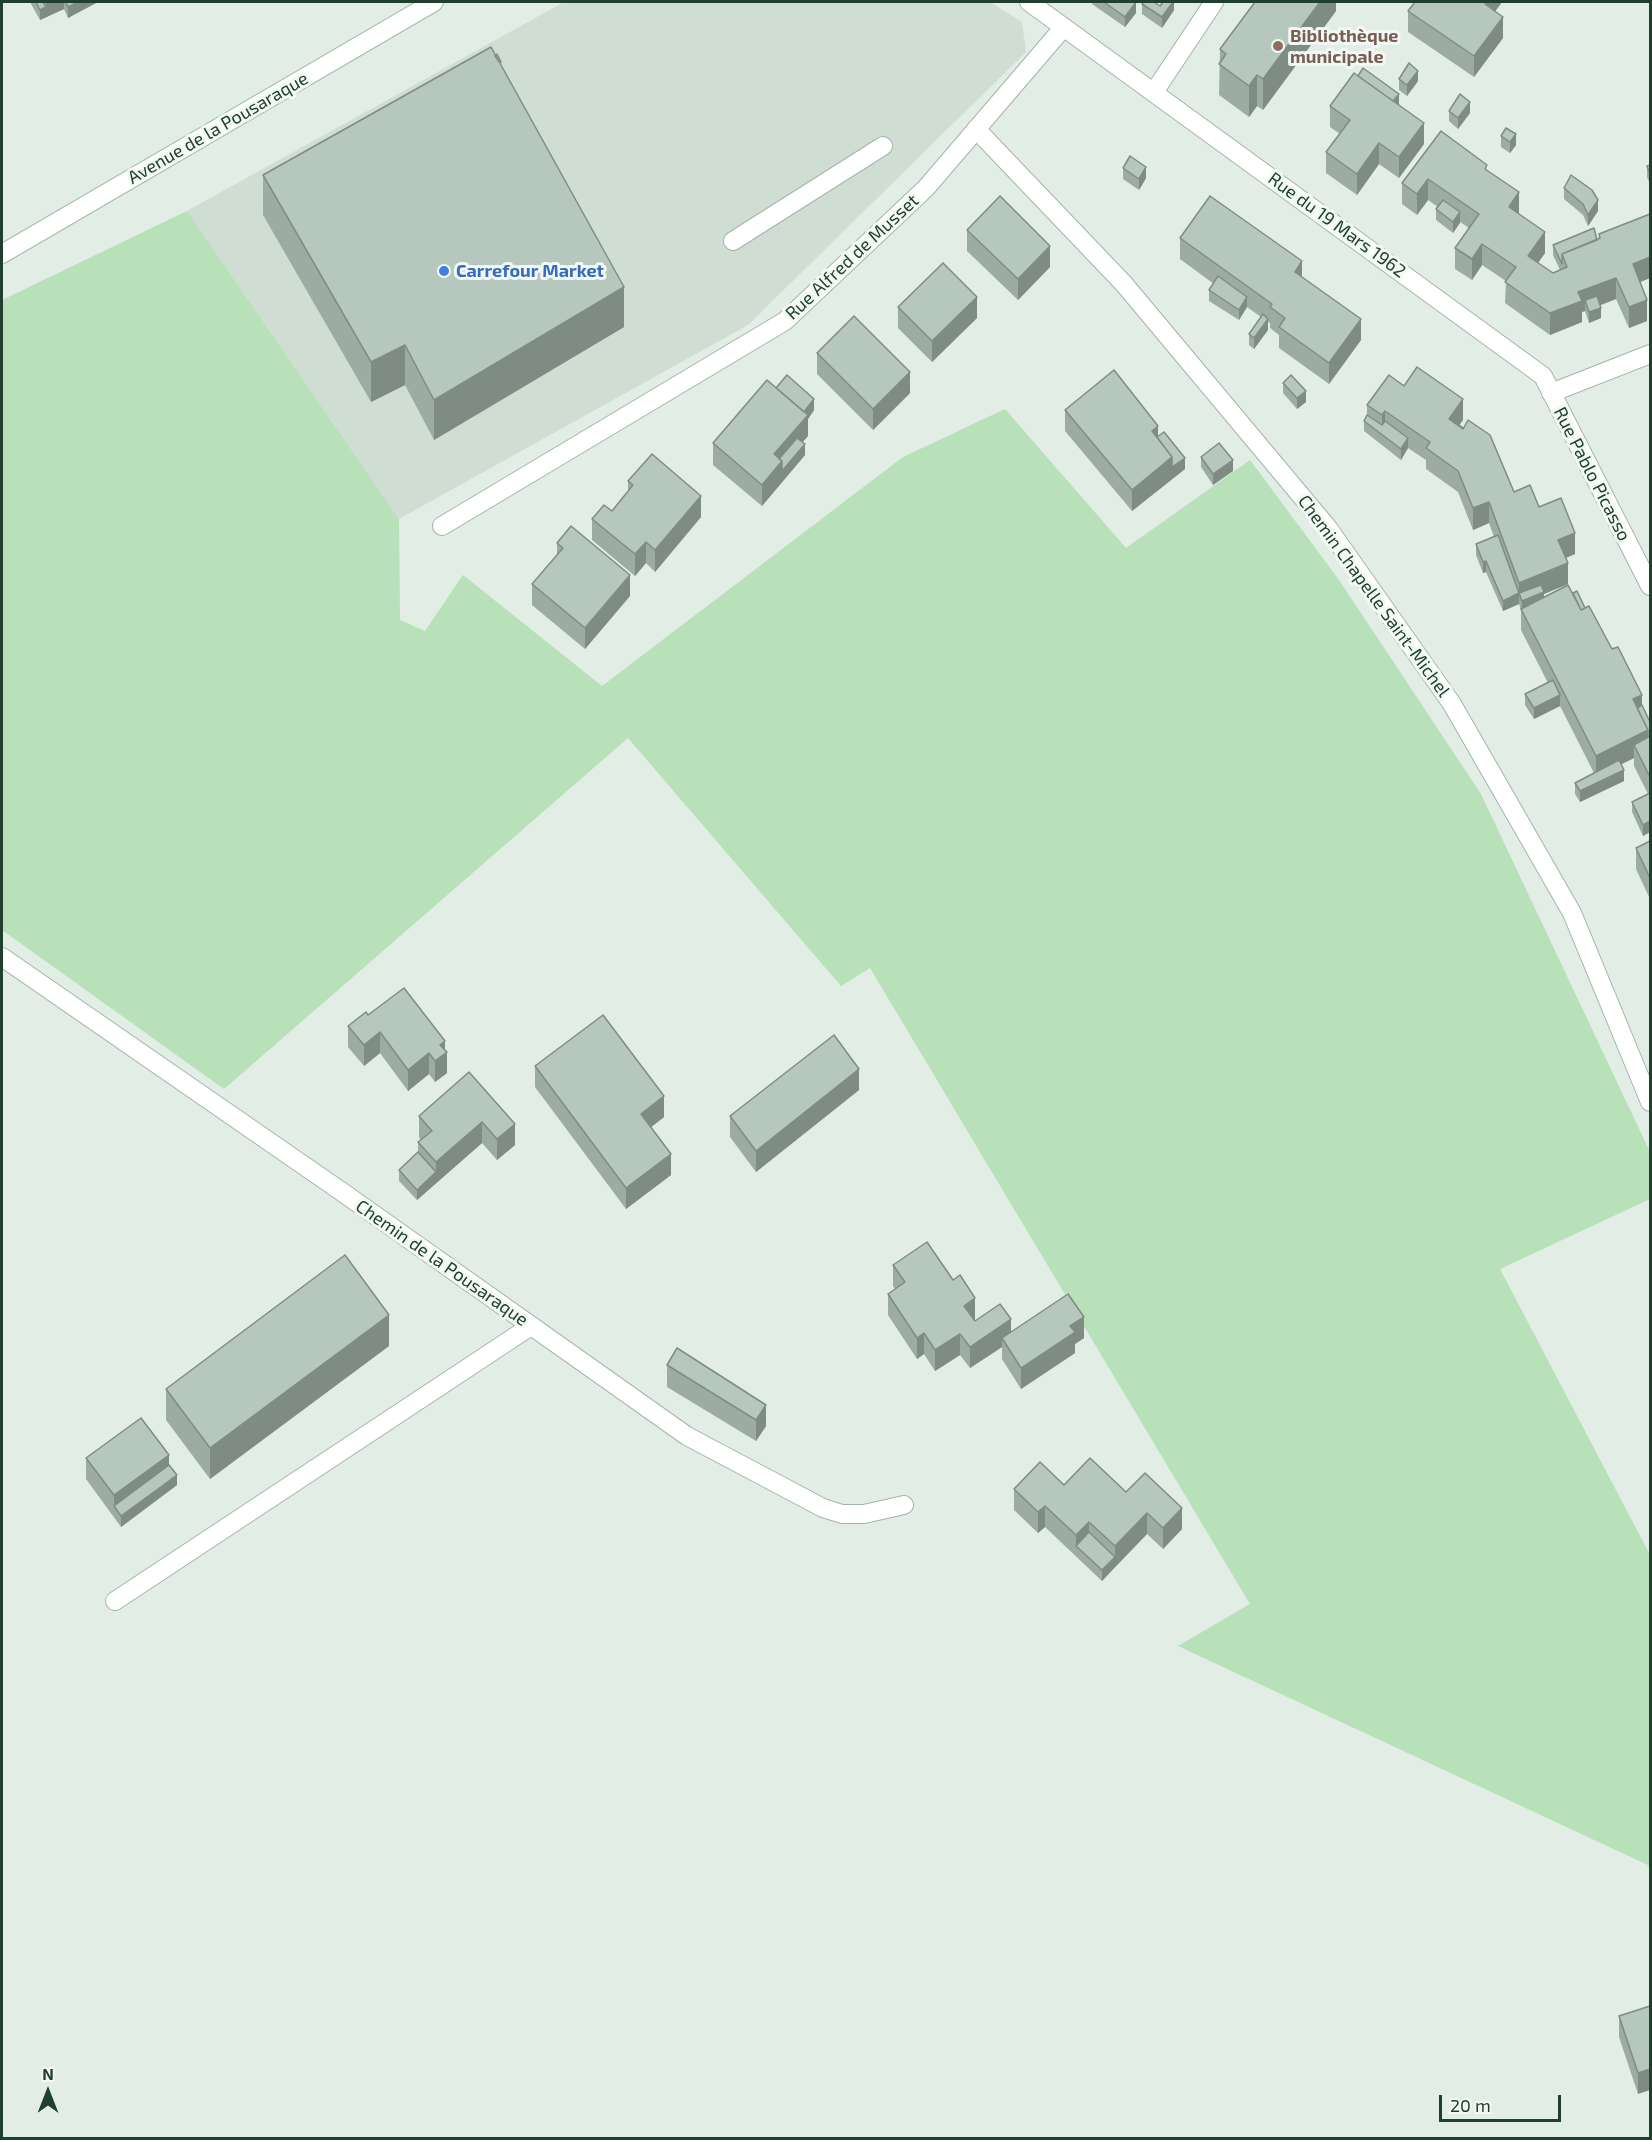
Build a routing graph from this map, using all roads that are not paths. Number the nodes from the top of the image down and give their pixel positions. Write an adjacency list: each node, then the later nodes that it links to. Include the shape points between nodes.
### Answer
1 (434, 2): 9 (street, Avenue de la Pousaraque)
2 (1029, 2): 4 (street, Rue du 19 Mars 1962)
3 (1214, 2): 5 (street)
4 (1063, 28): 5 (street, Rue du 19 Mars 1962); 6 (street, Rue Alfred de Musset)
5 (1154, 92): 11 (street, Rue du 19 Mars 1962, via 1543,376)
6 (976, 129): 12 (street, Rue Alfred de Musset, via 926,188 785,321); 15 (street, Chemin Chapelle Saint-Michel, via 1124,284 1328,528 1452,704 1572,913)
7 (883, 146): 8 (street)
8 (733, 241)
9 (2, 254)
10 (1650, 354): 11 (street)
11 (1551, 393): 13 (street, Rue Pablo Picasso)
12 (442, 526)
13 (1650, 586)
14 (2, 957): 16 (street, Chemin de la Pousaraque)
15 (1650, 1102)
16 (531, 1326): 17 (street, Chemin de la Pousaraque, via 687,1436 823,1508 842,1515 864,1515); 18 (street)
17 (904, 1505)
18 (115, 1601)

